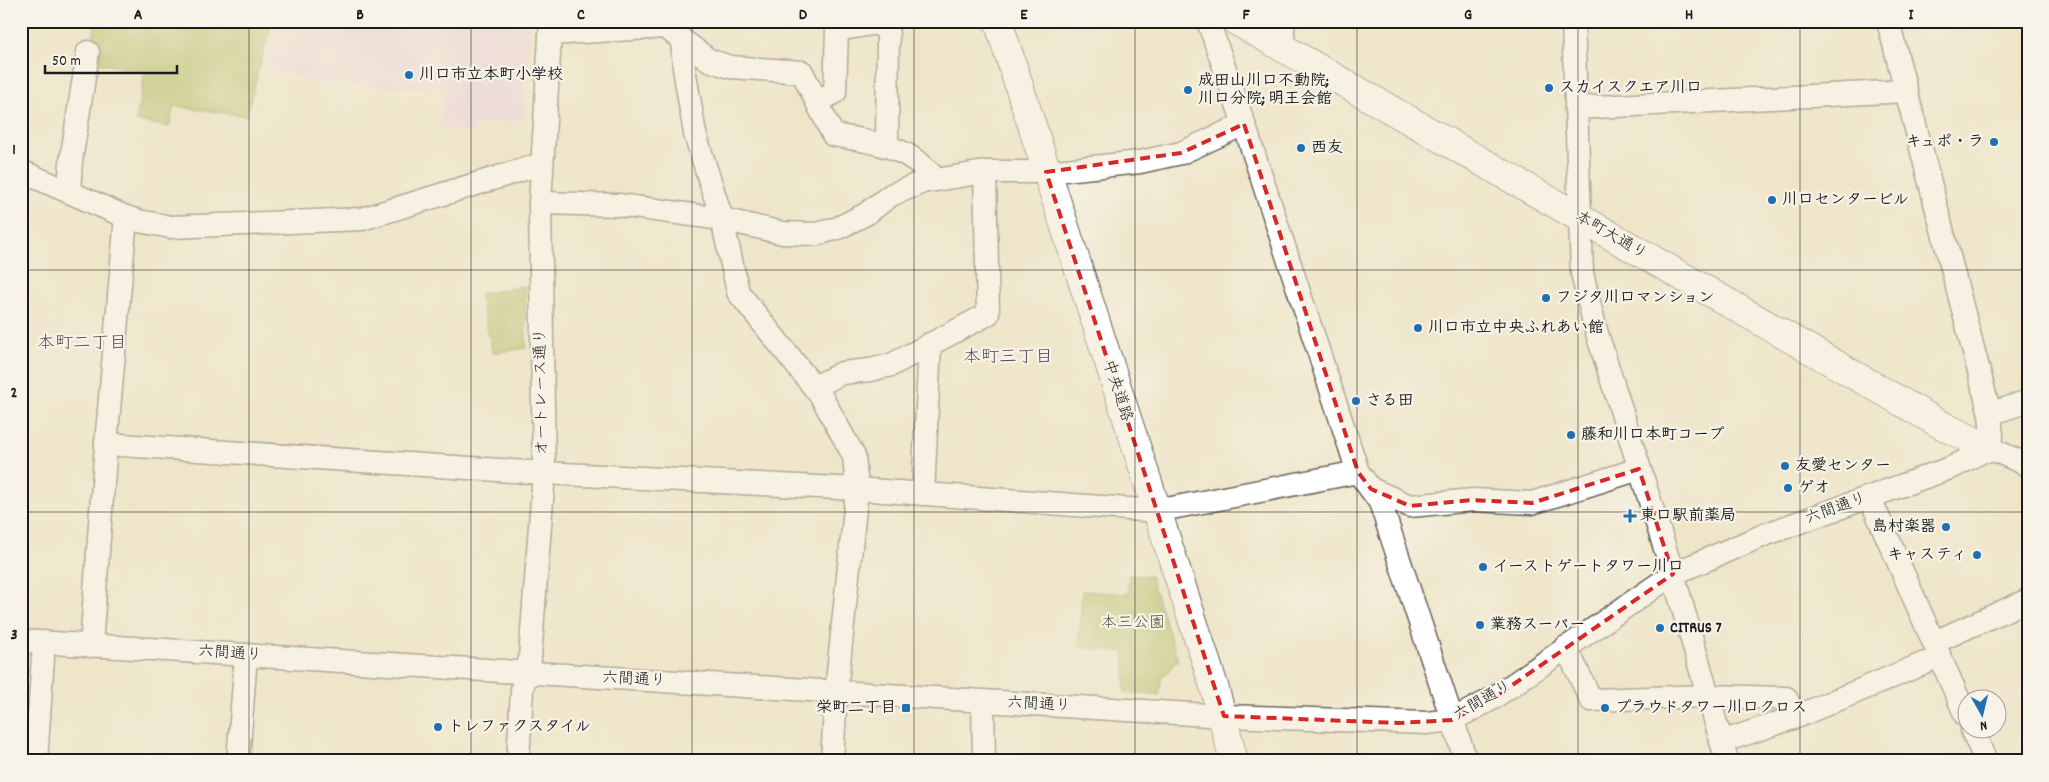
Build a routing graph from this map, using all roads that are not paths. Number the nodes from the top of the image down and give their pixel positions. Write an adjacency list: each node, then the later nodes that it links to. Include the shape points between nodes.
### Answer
1 (998, 21): 18 (main road, 中央道路)
2 (1208, 21): 13 (street)
3 (1236, 21): 8 (main road, 本町大通り)
4 (1573, 21): 12 (street)
5 (1888, 21): 10 (street)
6 (551, 28): 7 (street); 15 (street, オートレース通り)
7 (671, 30): 11 (street, via 709,60 730,67 802,72); 24 (street, via 684,68 695,134)
8 (1283, 34): 23 (main road, 本町大通り)
9 (88, 52): 20 (street)
10 (1906, 92): 12 (street); 28 (street)
11 (818, 102): 14 (street, via 833,135); 14 (street, via 836,92 837,30 877,23 883,26 888,33)
12 (1576, 108): 23 (street)
13 (1244, 124): 18 (street, via 1181,153 1140,162); 34 (street)
14 (887, 145): 19 (street, via 911,156)
15 (541, 164): 21 (street, オートレース通り); 22 (street, via 362,219 171,227)
16 (21, 171): 20 (street)
17 (985, 172): 18 (street); 19 (street); 25 (street, via 988,314)
18 (1046, 172): 38 (main road, 中央道路)
19 (936, 180): 24 (street, via 891,194 866,214 817,234 783,232)
20 (69, 192): 22 (street)
21 (540, 203): 24 (street, via 620,205); 33 (street, オートレース通り)
22 (126, 217): 29 (street)
23 (1580, 218): 30 (main road, 本町大通り, via 1948,428); 32 (street, via 1584,282)
24 (722, 219): 26 (street, via 738,292)
25 (930, 344): 26 (street, via 891,365 842,373); 36 (street)
26 (815, 387): 35 (street, via 854,456)
27 (2028, 401): 28 (street)
28 (1990, 414): 30 (street, via 1992,436)
29 (106, 444): 33 (street); 44 (street)
30 (1989, 448): 31 (street); 37 (street, 六間通り, via 1953,467)
31 (2028, 465)
32 (1640, 469): 34 (street, via 1532,503 1473,500 1410,506); 39 (street)
33 (544, 473): 35 (street); 48 (street, オートレース通り)
34 (1364, 480): 38 (street); 55 (street, via 1380,502)
35 (857, 489): 36 (street); 49 (street)
36 (923, 494): 38 (street)
37 (1870, 498): 39 (street, 六間通り, via 1764,535); 43 (street)
38 (1156, 511): 53 (main road, 中央道路)
39 (1673, 574): 45 (street, 六間通り); 51 (street)
40 (2028, 600): 43 (street)
41 (21, 641): 42 (street, 六間通り)
42 (44, 642): 44 (street, 六間通り); 58 (street)
43 (1935, 642): 50 (street)
44 (91, 646): 46 (street, 六間通り)
45 (1566, 647): 51 (street, via 1591,700); 55 (street, 六間通り, via 1492,699)
46 (246, 655): 48 (street, 六間通り); 59 (street)
47 (1925, 663): 54 (street)
48 (527, 674): 49 (street, 六間通り); 60 (street, オートレース通り, via 522,690)
49 (836, 692): 52 (street, 六間通り); 61 (street)
50 (1956, 692)
51 (1708, 696): 54 (street, via 1786,698); 57 (street)
52 (983, 702): 53 (street, 六間通り); 62 (street)
53 (1224, 716): 55 (street, 六間通り, via 1398,723); 63 (main road, 中央道路)
54 (1796, 717): 57 (street)
55 (1452, 720): 64 (street)
56 (1977, 740): 65 (street)
57 (1724, 751)
58 (36, 761)
59 (238, 761)
60 (518, 761)
61 (832, 761)
62 (984, 761)
63 (1234, 761)
64 (1466, 761)
65 (1986, 761)

